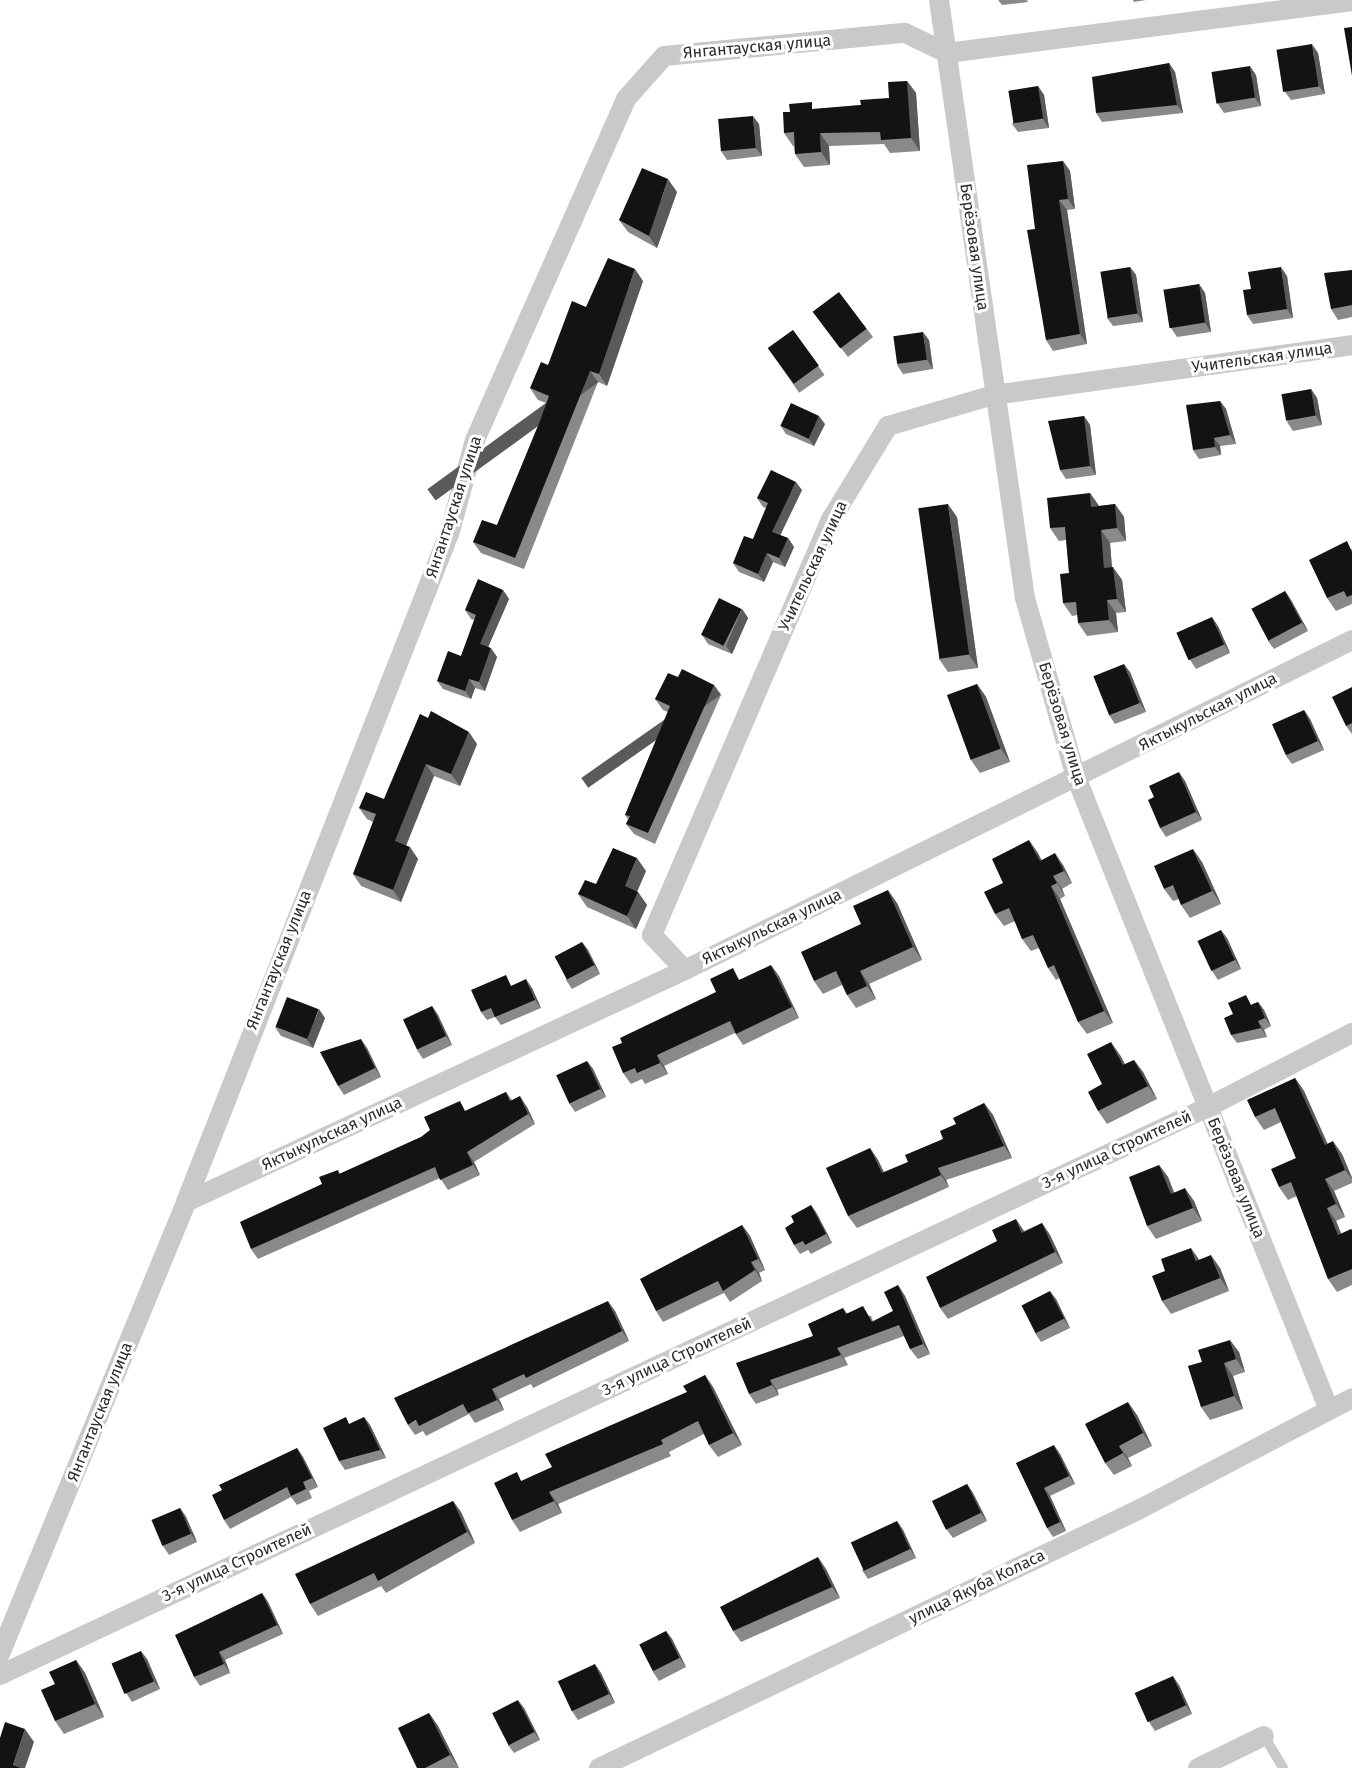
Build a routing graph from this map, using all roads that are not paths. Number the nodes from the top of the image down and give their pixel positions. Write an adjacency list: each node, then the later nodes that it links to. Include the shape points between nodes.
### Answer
1 (939, 0): 3 (street, Берёзовая улица)
2 (1352, 1): 3 (street)
3 (947, 52): 5 (street, Берёзовая улица); 11 (street, Янгантауская улица, via 905,33 664,56 626,99 475,440 450,531)
4 (1352, 345): 5 (street, Учительская улица)
5 (993, 395): 7 (street, Берёзовая улица, via 1025,598); 8 (street, Учительская улица, via 888,426 832,518 652,935)
6 (1352, 640): 7 (street, Яктыкульская улица)
7 (1076, 777): 8 (street, Яктыкульская улица); 10 (street, Берёзовая улица)
8 (685, 970): 11 (street, Яктыкульская улица)
9 (1352, 1033): 10 (street, 3-я улица Строителей)
10 (1208, 1107): 13 (street, Берёзовая улица); 15 (street, 3-я улица Строителей)
11 (186, 1202): 14 (street, Янгантауская улица)
12 (1352, 1398): 13 (street, улица Якуба Коласа)
13 (1329, 1410): 17 (street, улица Якуба Коласа, via 1140,1509)
14 (0, 1654)
15 (0, 1675)
16 (1264, 1736): 18 (street); 19 (lane)
17 (599, 1768)
18 (1198, 1768)
19 (1283, 1768)

